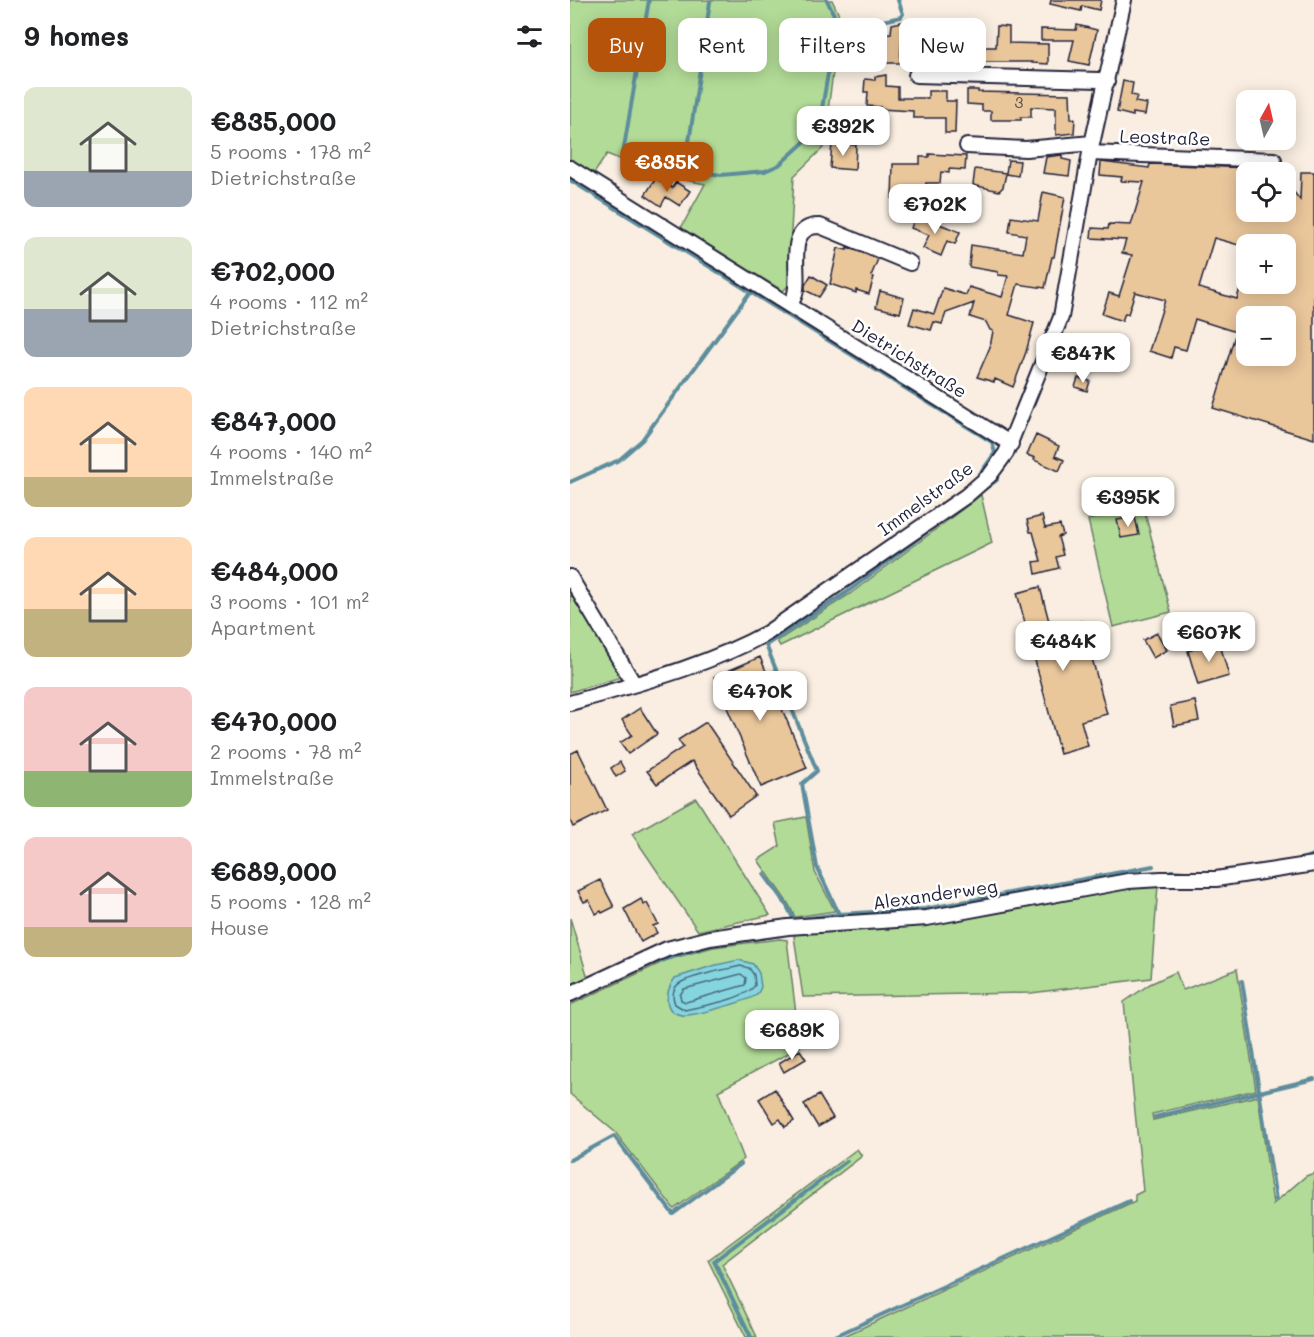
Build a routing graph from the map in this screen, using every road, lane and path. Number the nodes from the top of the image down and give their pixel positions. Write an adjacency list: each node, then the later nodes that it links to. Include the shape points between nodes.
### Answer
1 (1124, 0): 3 (street, Immelstraße)
2 (916, 75): 3 (street)
3 (1107, 82): 5 (street, Immelstraße)
4 (967, 146): 5 (street)
5 (1091, 148): 6 (street, Leostraße); 10 (street, Immelstraße, via 1061,317)
6 (1274, 160)
7 (570, 168): 9 (street, Dietrichstraße)
8 (910, 262): 9 (street, via 812,226 798,238 795,295)
9 (789, 305): 10 (street, Dietrichstraße)
10 (1011, 444): 12 (street, Immelstraße, via 999,465 966,496 793,616 740,648)
11 (570, 577): 12 (street)
12 (634, 684): 13 (street, Immelstraße)
13 (570, 703)
14 (1314, 864): 15 (street, Alexanderweg, via 1216,879 1128,881 927,918 788,927 710,938 667,949)
15 (570, 994)

